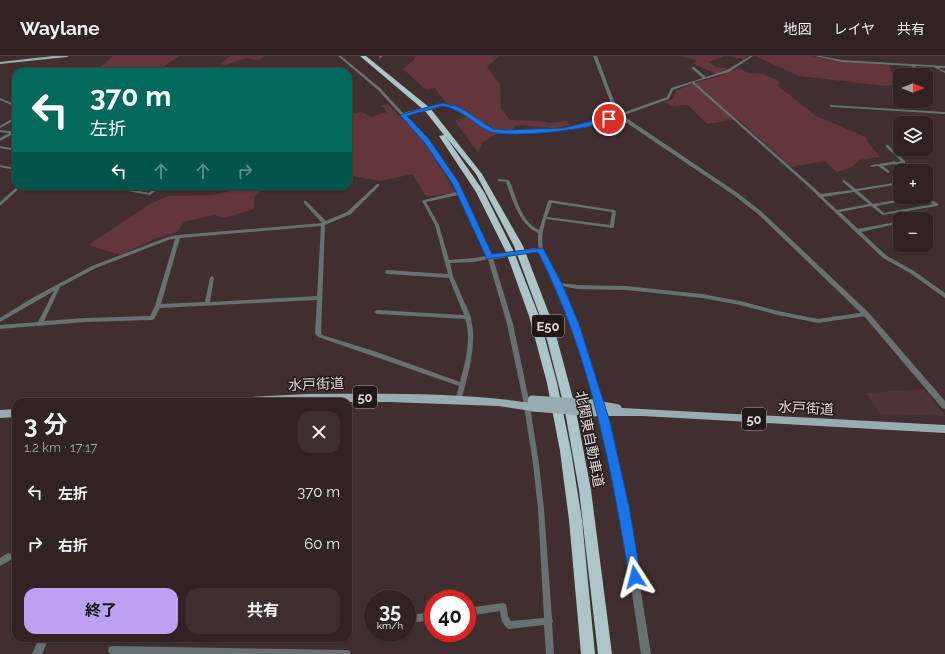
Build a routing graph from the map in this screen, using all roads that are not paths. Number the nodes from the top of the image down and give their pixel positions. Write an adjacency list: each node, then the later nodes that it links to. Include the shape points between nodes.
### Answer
1 (67, 56): 8 (main road)
2 (339, 56): 22 (street, via 379,89)
3 (355, 56): 102 (highway, 北関東自動車道 / E50, via 389,81 434,125 484,196 508,245 535,321 565,448)
4 (363, 56): 103 (highway, 北関東自動車道 / E50, via 410,93 457,143 492,195 530,277 563,378 578,446 591,522)
5 (595, 56): 23 (street)
6 (752, 56): 16 (street, via 728,71)
7 (816, 56): 10 (street, via 842,61)
8 (34, 58): 9 (main road)
9 (0, 63)
10 (912, 64): 11 (street); 14 (street)
11 (934, 66): 12 (street); 15 (street)
12 (945, 67)
13 (693, 68): 16 (street)
14 (917, 68)
15 (945, 72)
16 (706, 78): 17 (street)
17 (692, 82): 23 (street, via 672,89 668,98); 49 (street)
18 (0, 99): 19 (street)
19 (12, 104)
20 (831, 106): 21 (street)
21 (945, 113)
22 (404, 115): 23 (street, bridge, via 442,105 457,108 498,132 564,130); 48 (street, via 427,140)
23 (620, 116): 75 (street, via 749,204)
24 (12, 121): 25 (street)
25 (0, 127)
26 (0, 131): 27 (street)
27 (12, 133)
28 (12, 134): 29 (street)
29 (0, 140)
30 (887, 146): 33 (street, via 904,162)
31 (0, 147): 32 (street)
32 (12, 149)
33 (894, 162): 34 (street); 35 (street)
34 (897, 164)
35 (879, 165): 37 (street); 39 (street)
36 (0, 166): 38 (street)
37 (872, 166)
38 (12, 168)
39 (888, 172)
40 (499, 180): 60 (street, via 508,181 516,204 531,228)
41 (844, 181): 47 (street)
42 (893, 184): 47 (street)
43 (378, 185): 57 (street, via 349,213)
44 (16, 190): 53 (street)
45 (128, 190): 46 (street, via 150,194)
46 (155, 190)
47 (854, 190): 49 (street); 54 (street)
48 (460, 193): 63 (street); 64 (street, via 424,201 437,225)
49 (819, 196): 55 (street)
50 (305, 202): 57 (street)
51 (893, 202): 54 (street)
52 (933, 202): 54 (street, via 937,205 883,214)
53 (0, 204)
54 (872, 205): 55 (street)
55 (836, 211): 59 (street)
56 (545, 218): 56 (street, via 612,227 614,211 550,201); 60 (street)
57 (324, 223): 61 (street); 71 (street)
58 (893, 223): 59 (street)
59 (857, 231): 70 (street, via 885,257 912,272)
60 (541, 233): 62 (street)
61 (178, 236): 69 (street, via 94,268); 73 (street)
62 (538, 250): 63 (street, bridge); 68 (street)
63 (492, 257): 64 (street); 83 (street)
64 (448, 262): 66 (street)
65 (387, 272): 66 (street)
66 (451, 276): 76 (street)
67 (212, 278): 72 (street)
68 (558, 284): 75 (street, via 626,288 715,298 818,320); 85 (street, via 575,324)
69 (58, 287): 77 (street); 78 (street)
70 (945, 296)
71 (320, 298): 72 (street); 80 (street, via 320,336)
72 (208, 303): 73 (street)
73 (158, 306): 78 (street, via 152,318)
74 (377, 312): 76 (street)
75 (866, 314): 84 (street)
76 (468, 317): 80 (street, via 471,332)
77 (0, 320)
78 (40, 324): 79 (street)
79 (0, 327)
80 (462, 385): 82 (street)
81 (352, 399): 82 (main road, 水戸街道 / 50)
82 (458, 401): 83 (main road, 水戸街道 / 50)
83 (529, 403): 85 (main road, 水戸街道 / 50, bridge); 92 (street, via 542,509)
84 (945, 406)
85 (598, 408): 88 (main road, 水戸街道 / 50); 104 (street, via 623,506)
86 (12, 413): 87 (main road)
87 (0, 414)
88 (945, 429)
89 (8, 557): 90 (street)
90 (0, 562)
91 (476, 611): 92 (street, via 503,607 504,617 509,625)
92 (549, 621): 101 (street)
93 (42, 642): 96 (street)
94 (112, 650): 95 (street)
95 (214, 653): 97 (street)
96 (37, 654)
97 (244, 654): 98 (street)
98 (272, 654): 99 (street)
99 (299, 654): 100 (street)
100 (347, 654)
101 (550, 654)
102 (588, 654)
103 (605, 654)
104 (646, 654)

